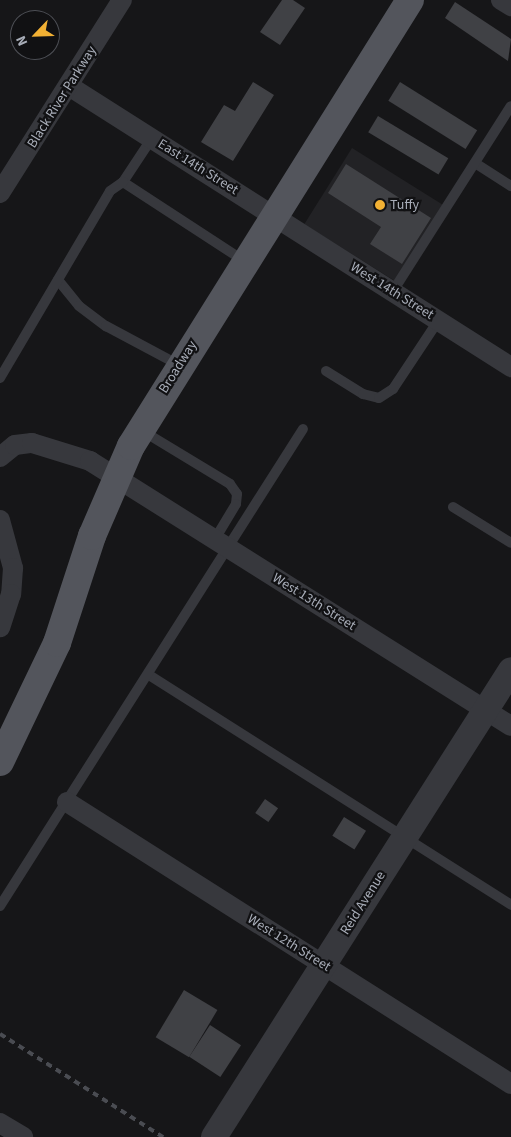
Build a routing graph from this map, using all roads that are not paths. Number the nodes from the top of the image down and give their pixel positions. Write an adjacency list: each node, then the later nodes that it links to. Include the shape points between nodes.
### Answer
1 (122, 0): 5 (street, Black River Parkway)
2 (410, 0): 12 (main road, Broadway)
3 (501, 0): 4 (street)
4 (511, 6)
5 (69, 86): 7 (street, East 14th Street); 11 (street, Black River Parkway)
6 (511, 106): 8 (lane)
7 (152, 138): 9 (lane); 12 (street, East 14th Street)
8 (475, 162): 10 (lane); 15 (lane)
9 (124, 182): 13 (lane); 14 (lane, via 110,191)
10 (511, 186)
11 (0, 193)
12 (273, 216): 13 (main road, Broadway); 15 (street, West 14th Street)
13 (244, 262): 17 (main road, Broadway)
14 (58, 280): 17 (lane, via 80,306 106,326); 20 (lane)
15 (393, 292): 16 (street, West 14th Street)
16 (438, 321): 18 (street, West 14th Street); 19 (lane, via 393,389 379,398 363,394)
17 (179, 365): 22 (main road, Broadway)
18 (511, 367)
19 (326, 371)
20 (0, 378)
21 (303, 429): 27 (lane)
22 (140, 430): 24 (main road, Broadway); 27 (lane, via 230,484 237,494 236,504)
23 (0, 457): 24 (street, West 13th Street, via 15,445 42,444 90,461)
24 (117, 477): 27 (street, West 13th Street); 34 (main road, Broadway, via 92,536 57,643)
25 (453, 507): 28 (lane)
26 (0, 520): 29 (street, via 13,568 11,594)
27 (222, 543): 31 (lane); 32 (street, West 13th Street)
28 (511, 543)
29 (0, 627)
30 (511, 670): 32 (street, Reid Avenue)
31 (149, 674): 35 (lane); 36 (lane)
32 (485, 710): 33 (street, West 13th Street); 36 (street, Reid Avenue)
33 (511, 726)
34 (0, 762)
35 (68, 802): 38 (lane); 39 (street, West 12th Street)
36 (404, 838): 37 (lane); 39 (street, Reid Avenue)
37 (511, 905)
38 (0, 906)
39 (324, 965): 40 (street, West 12th Street); 43 (street, Reid Avenue)
40 (511, 1084)
41 (0, 1123): 42 (street)
42 (23, 1137)
43 (214, 1137)

